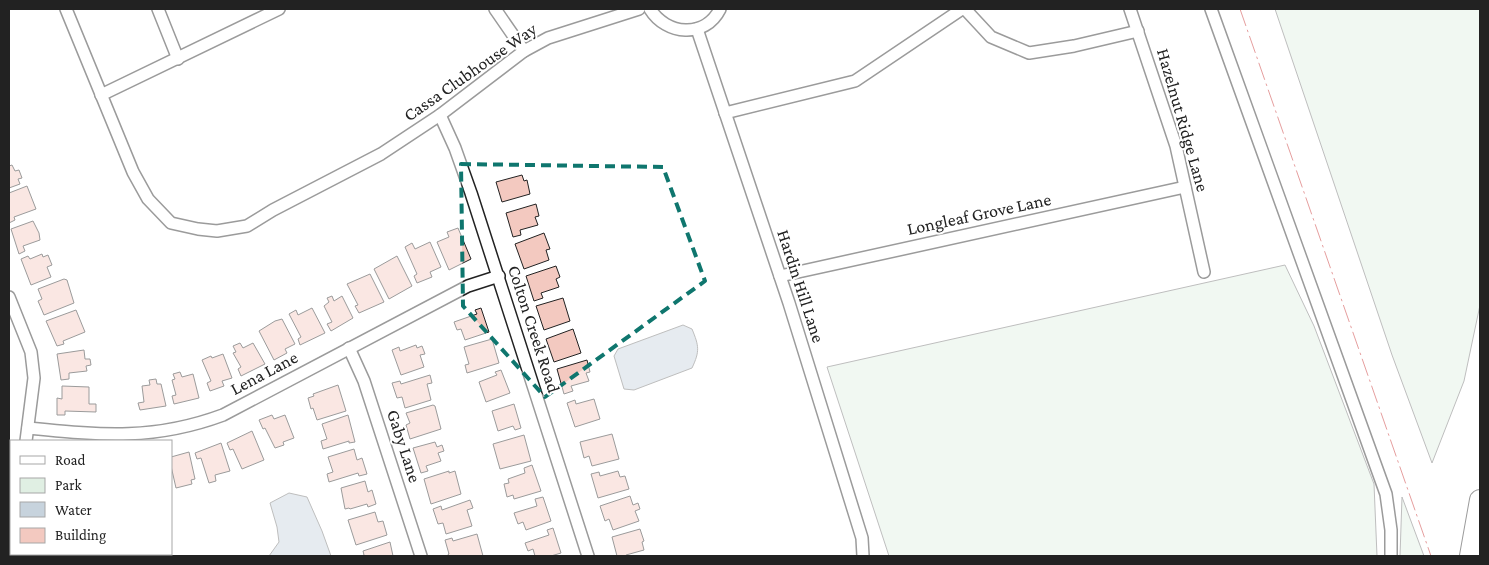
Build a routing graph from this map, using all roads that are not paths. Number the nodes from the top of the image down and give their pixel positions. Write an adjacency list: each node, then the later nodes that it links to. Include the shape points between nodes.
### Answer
1 (66, 9): 16 (street, Cassa Clubhouse Way)
2 (158, 9): 15 (street)
3 (279, 9): 11 (street)
4 (495, 9): 14 (street)
5 (640, 9): 14 (street, Cassa Clubhouse Way, via 548,38)
6 (650, 9): 12 (street, via 664,24 674,29)
7 (720, 9): 12 (street, via 708,23)
8 (964, 9): 13 (street, via 991,37 1029,53); 17 (street, via 855,81)
9 (1130, 9): 13 (street, Hazelnut Ridge Lane)
10 (1211, 9): 32 (street, via 1386,494)
11 (258, 14): 15 (street)
12 (697, 29): 17 (street, Hardin Hill Lane)
13 (1138, 31): 19 (street, Hazelnut Ridge Lane, via 1176,146)
14 (524, 51): 18 (street, Cassa Clubhouse Way)
15 (178, 59): 16 (street)
16 (101, 95): 18 (street, Cassa Clubhouse Way, via 148,200 171,223 217,232 247,226 380,154)
17 (725, 113): 22 (street, Hardin Hill Lane)
18 (440, 115): 21 (street, Colton Creek Road, via 455,148)
19 (1185, 187): 20 (street, Hazelnut Ridge Lane); 22 (street, Longleaf Grove Lane)
20 (1204, 272)
21 (498, 276): 25 (street, Lena Lane, via 468,286); 30 (street, Colton Creek Road)
22 (780, 276): 31 (street, Hardin Hill Lane, via 862,538)
23 (9, 297): 24 (street)
24 (13, 318): 26 (street, via 30,352 34,378)
25 (349, 348): 26 (street, Lena Lane, via 200,424 144,434 101,435); 29 (street, Gaby Lane, via 364,381)
26 (28, 428): 27 (street)
27 (26, 440)
28 (1480, 500): 33 (highway)
29 (421, 556)
30 (588, 556)
31 (863, 556)
32 (1391, 556)
33 (1470, 556)

